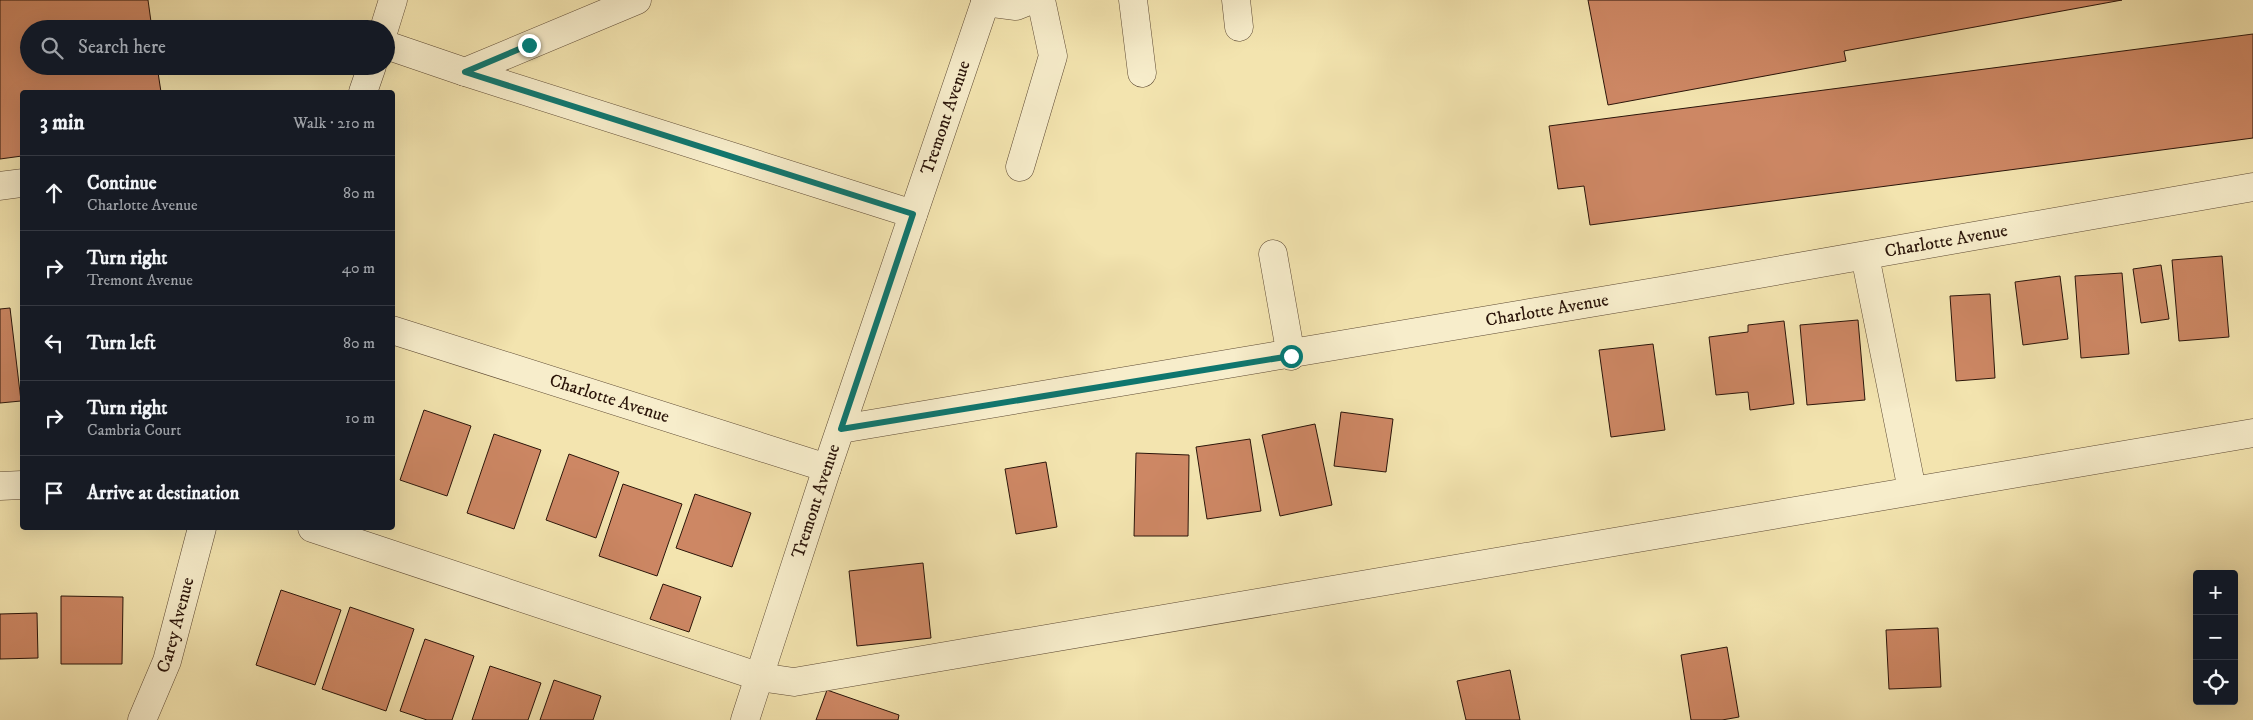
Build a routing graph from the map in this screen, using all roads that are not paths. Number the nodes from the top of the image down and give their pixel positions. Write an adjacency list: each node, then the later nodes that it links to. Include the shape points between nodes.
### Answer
1 (393, 0): 8 (street)
2 (637, 0): 11 (street)
3 (1031, 0): 7 (street, via 1016,6)
4 (1041, 0): 15 (street, via 1053,56)
5 (1133, 0): 12 (street)
6 (1236, 0): 9 (street)
7 (986, 1): 19 (street, Tremont Avenue)
8 (387, 20)
9 (1239, 27)
10 (395, 48): 11 (street)
11 (465, 72): 19 (street)
12 (1142, 73)
13 (369, 75): 14 (street)
14 (364, 90)
15 (1020, 167)
16 (20, 183): 17 (street)
17 (0, 186)
18 (2253, 187): 21 (street, Charlotte Avenue)
19 (913, 214): 24 (street, Tremont Avenue)
20 (1273, 254): 23 (street)
21 (1865, 256): 23 (street, Charlotte Avenue); 29 (street)
22 (395, 331): 26 (street, Charlotte Avenue)
23 (1291, 356): 24 (street, Charlotte Avenue)
24 (841, 429): 26 (street, Tremont Avenue)
25 (2253, 433): 29 (street)
26 (826, 468): 32 (street, Tremont Avenue)
27 (20, 485): 28 (street)
28 (0, 486)
29 (1912, 490): 32 (street, via 794,682)
30 (201, 530): 33 (street, Carey Avenue, via 167,661)
31 (318, 530): 32 (street)
32 (760, 677): 34 (street, Tremont Avenue)
33 (142, 720)
34 (745, 720)

